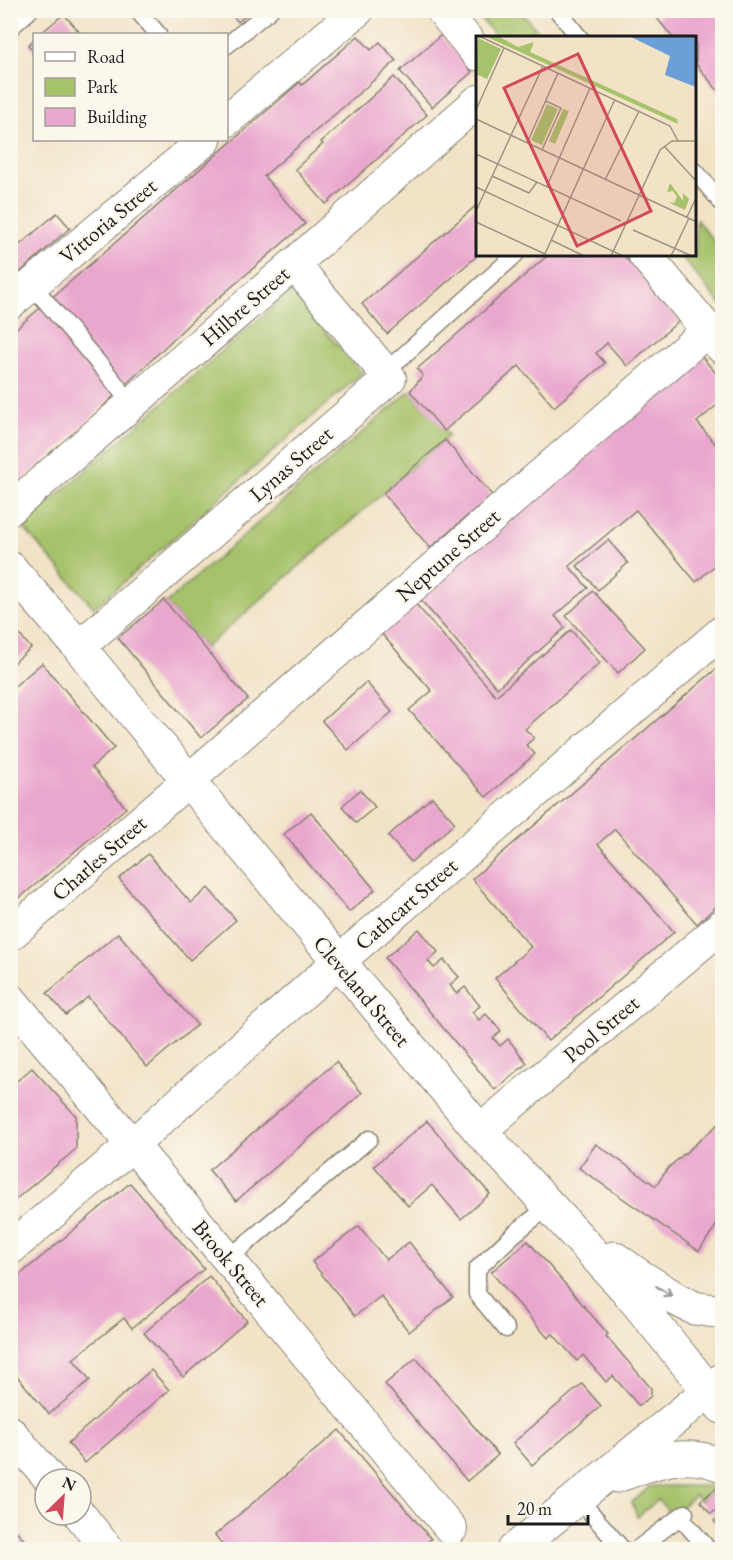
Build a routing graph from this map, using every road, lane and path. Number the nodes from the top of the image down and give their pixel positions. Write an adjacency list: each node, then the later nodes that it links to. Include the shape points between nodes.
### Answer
1 (30, 10): 7 (lane)
2 (137, 10): 8 (lane)
3 (270, 10): 10 (lane)
4 (358, 10): 13 (street)
5 (442, 10): 11 (main road)
6 (557, 10): 9 (lane)
7 (10, 28)
8 (157, 33)
9 (578, 36)
10 (228, 44)
11 (476, 52)
12 (476, 103): 19 (street, Hilbre Street)
13 (228, 119)
14 (204, 141): 20 (street, Vittoria Street)
15 (697, 173): 16 (lane)
16 (723, 203)
17 (514, 256): 22 (lane)
18 (646, 256): 21 (main road)
19 (294, 264): 22 (street); 23 (street, Hilbre Street)
20 (21, 294): 23 (lane)
21 (715, 338): 28 (street, Neptune Street)
22 (386, 372): 27 (street, Lynas Street, via 390,378)
23 (131, 404): 24 (street, Hilbre Street)
24 (10, 509)
25 (10, 567): 27 (main road, Cleveland Street)
26 (723, 632): 31 (street, Cathcart Street)
27 (79, 646): 28 (main road, Cleveland Street)
28 (188, 780): 30 (street, Charles Street); 31 (main road, Cleveland Street)
29 (723, 926): 33 (street, Pool Street)
30 (10, 935)
31 (338, 962): 33 (main road, Cleveland Street); 35 (street, Cathcart Street)
32 (10, 999): 35 (street, Brook Street)
33 (480, 1131): 36 (main road, Cleveland Street)
34 (369, 1139): 38 (lane)
35 (132, 1145): 37 (street, Cathcart Street); 38 (street, Brook Street)
36 (556, 1214): 39 (main road, one-way to 39, via 638,1275 678,1299 694,1308); 40 (lane, via 514,1234 477,1269 477,1294); 41 (main road, Cleveland Street)
37 (10, 1249)
38 (228, 1259): 47 (street, Brook Street)
39 (723, 1312)
40 (506, 1329)
41 (718, 1392): 45 (main road)
42 (10, 1432): 44 (street)
43 (723, 1465): 45 (main road, via 701,1458 656,1461)
44 (40, 1467)
45 (586, 1491): 49 (main road); 50 (lane)
46 (90, 1527): 48 (street)
47 (451, 1529)
48 (108, 1550)
49 (514, 1550)
50 (623, 1550)
51 (636, 1550): 52 (lane, via 683,1515)
52 (708, 1550)

